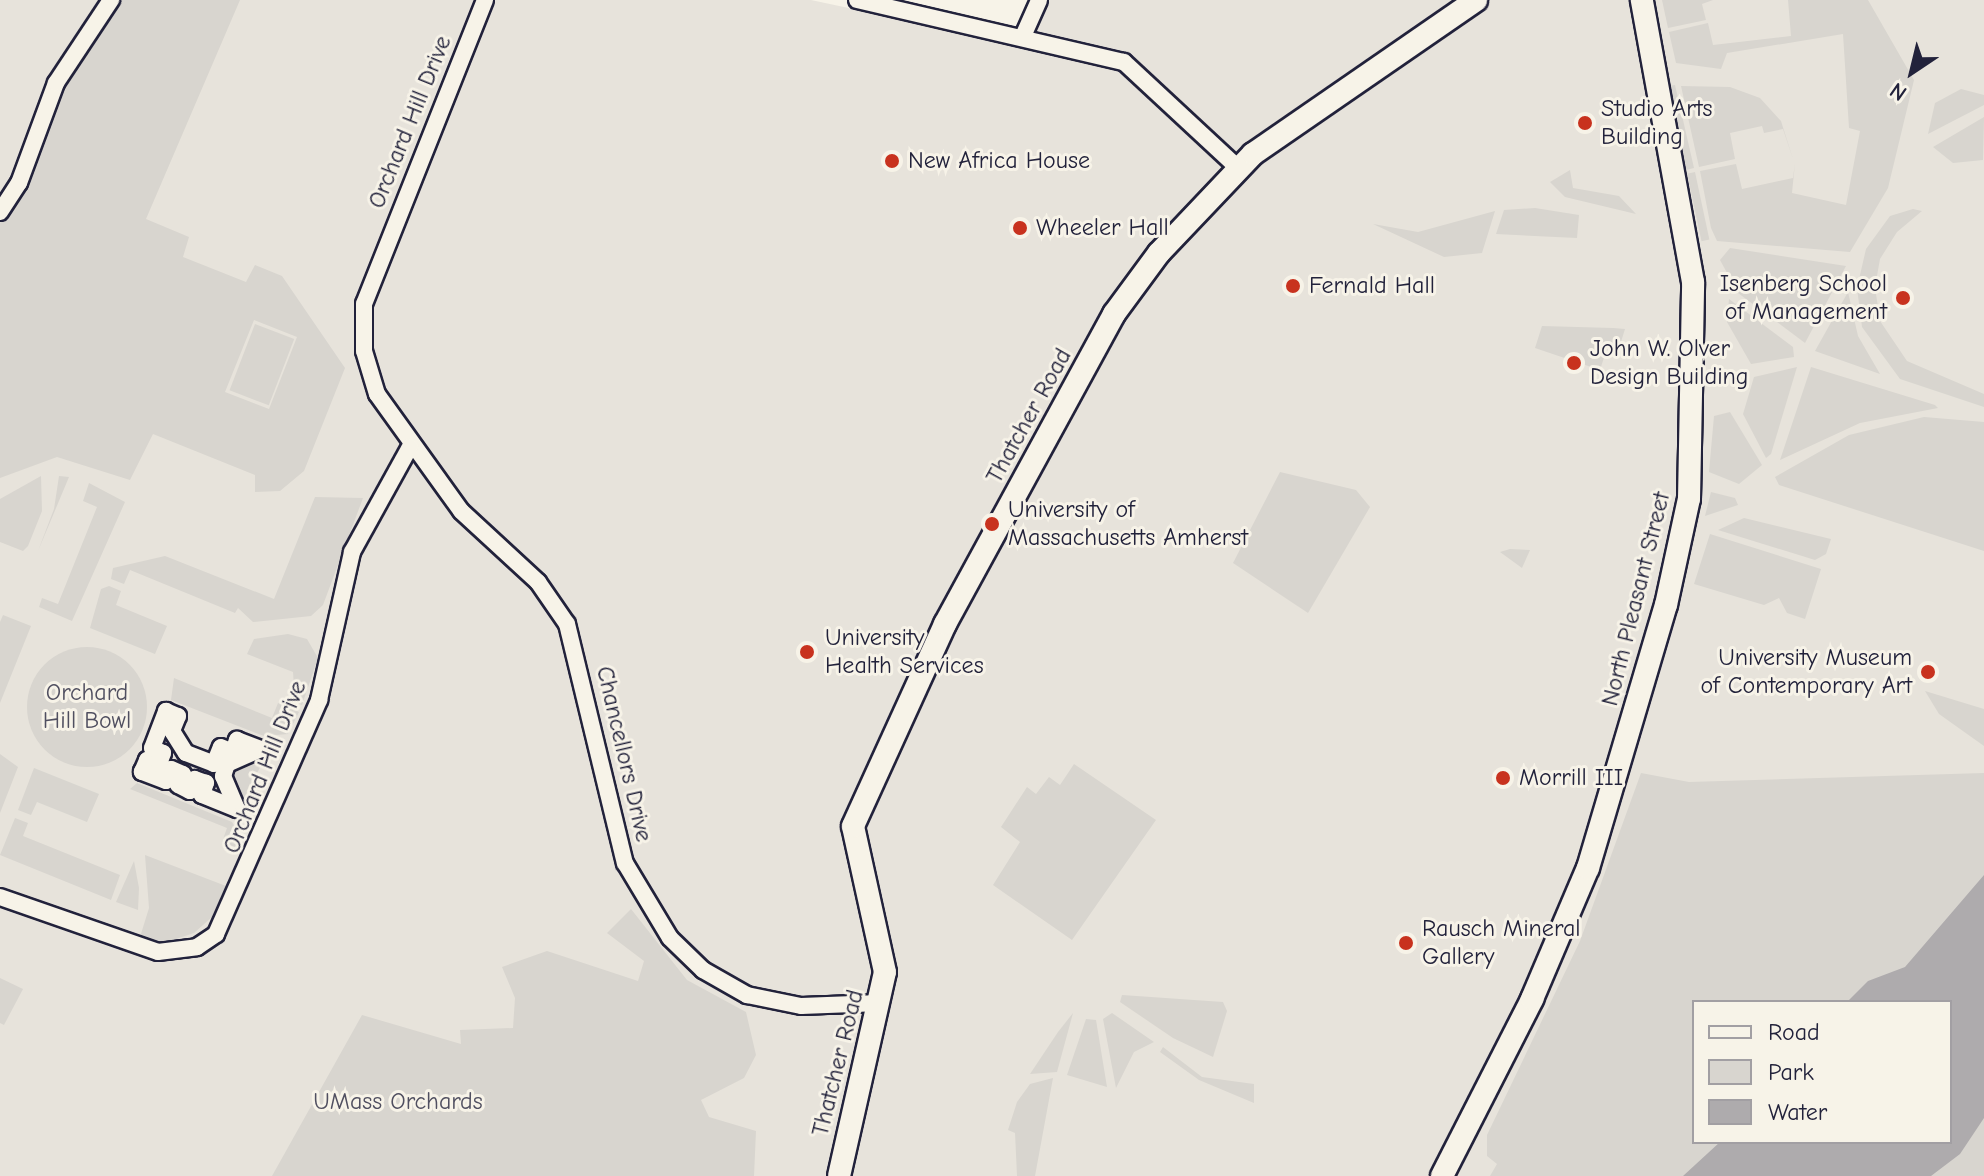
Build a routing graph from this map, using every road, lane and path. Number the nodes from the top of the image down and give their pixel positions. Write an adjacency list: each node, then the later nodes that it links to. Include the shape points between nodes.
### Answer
1 (111, 0): 9 (street, via 56,83 19,183)
2 (485, 0): 10 (street, Orchard Hill Drive, via 364,304 369,375)
3 (857, 0): 7 (street)
4 (1039, 0): 7 (street)
5 (1476, 0): 8 (street, Thatcher Road)
6 (1642, 0): 15 (street, North Pleasant Street, via 1693,282 1689,499 1658,634 1588,868 1532,999)
7 (1024, 34): 8 (street, via 1124,62)
8 (1238, 168): 13 (street, Thatcher Road, via 1114,314 879,759 852,836 881,936)
9 (0, 212)
10 (410, 447): 12 (street, Orchard Hill Drive, via 352,552 325,685 239,895 216,934 197,947 158,952); 13 (street, Chancellors Drive, via 467,519 538,582 567,624 625,863 670,938 716,980 756,998)
11 (237, 809): 11 (street, via 202,795 206,783 195,779 190,791 178,785 183,774 171,769 166,781 142,772 147,760 159,764 163,753 152,748 166,711 178,716 172,731 186,753 214,764 221,747 233,752 237,740 261,749 227,764 223,776)
12 (0, 897)
13 (880, 1003): 14 (street, Thatcher Road)
14 (839, 1176)
15 (1442, 1176)

